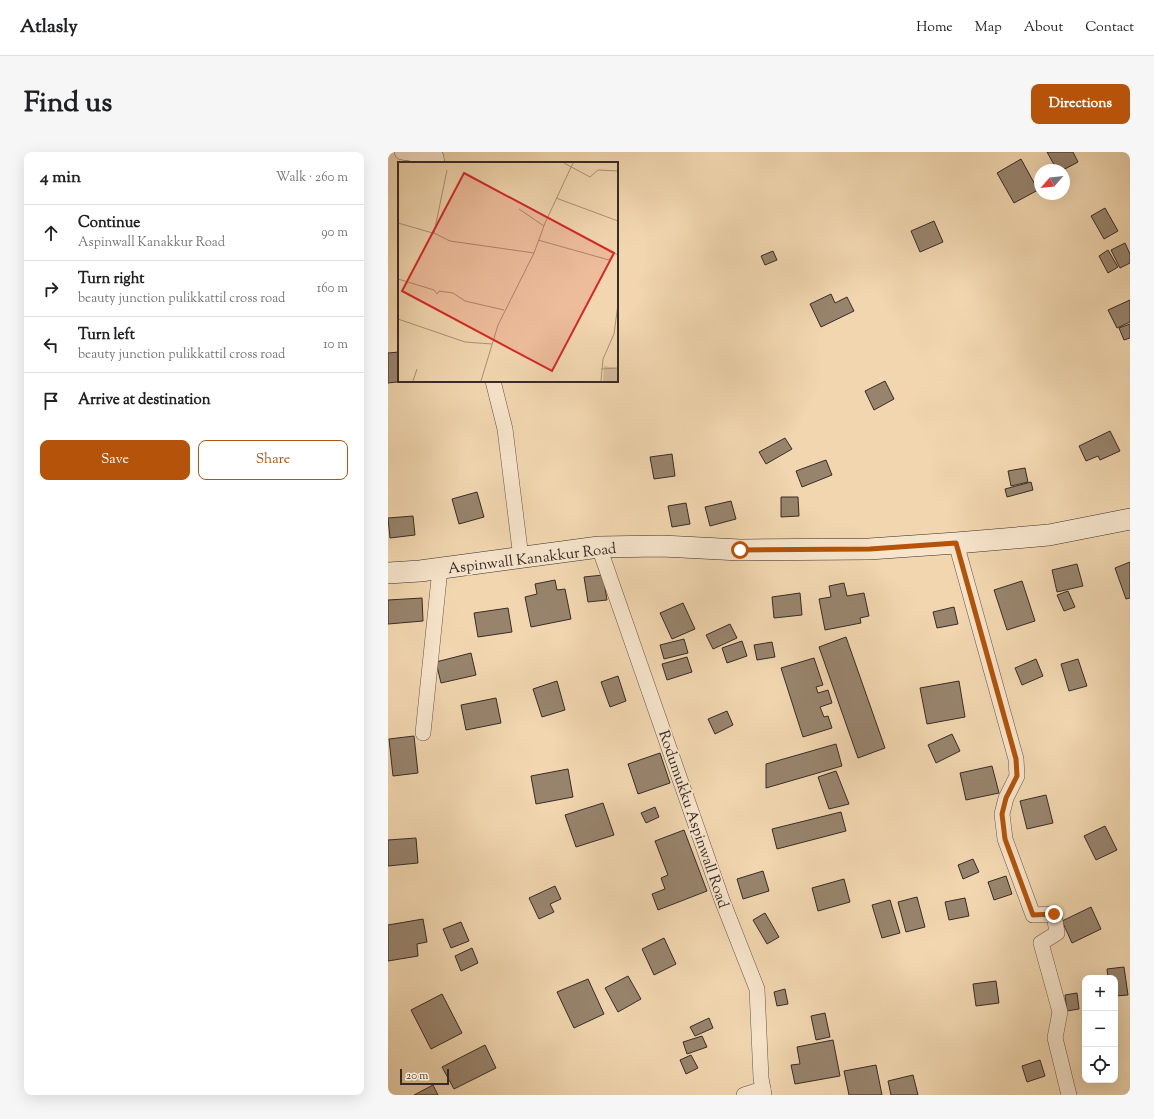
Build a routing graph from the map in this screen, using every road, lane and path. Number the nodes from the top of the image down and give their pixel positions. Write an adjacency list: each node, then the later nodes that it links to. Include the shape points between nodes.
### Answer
1 (402, 152): 2 (street, via 436,157)
2 (437, 162)
3 (493, 382): 7 (street, via 505,429)
4 (1130, 519): 5 (main road, Aspinwall Kanakkur Road, via 1049,535)
5 (956, 543): 6 (main road, Aspinwall Kanakkur Road, via 862,549); 13 (street, via 1016,759 1017,776 1006,798 1002,814 1005,839 1033,915 1054,914 1057,933 1041,943 1060,1012 1055,1038)
6 (599, 547): 7 (main road, Aspinwall Kanakkur Road); 11 (street, Rodumukku Aspinwall Road, via 722,900 757,989 760,1078)
7 (521, 558): 8 (main road, Aspinwall Kanakkur Road)
8 (440, 569): 9 (main road, Aspinwall Kanakkur Road); 10 (street)
9 (388, 573)
10 (422, 733)
11 (763, 1092): 12 (street)
12 (744, 1095)
13 (1069, 1095)

